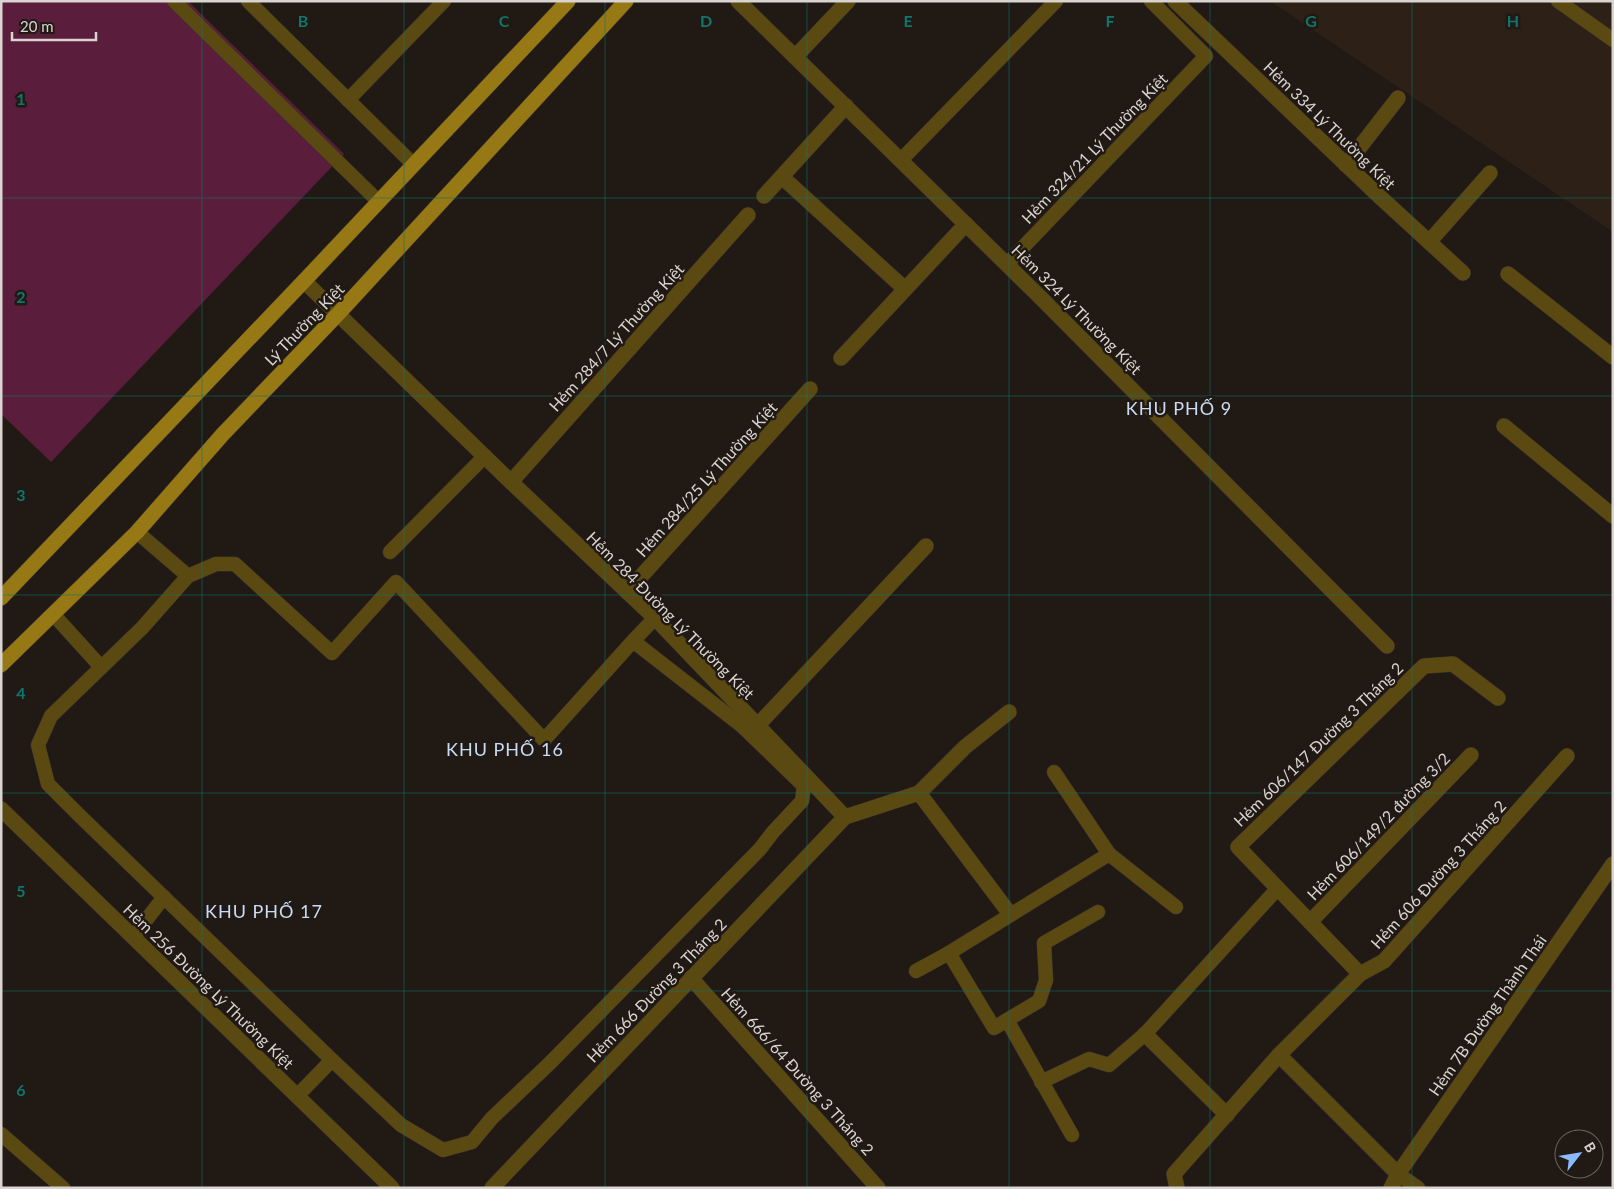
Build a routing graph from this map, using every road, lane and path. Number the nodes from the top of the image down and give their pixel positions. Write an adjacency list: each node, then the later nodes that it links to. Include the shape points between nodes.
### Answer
1 (174, 1): 23 (lane)
2 (248, 1): 15 (lane)
3 (444, 1): 15 (lane)
4 (568, 1): 18 (main road, Lý Thường Kiệt)
5 (626, 1): 32 (main road, Lý Thường Kiệt)
6 (738, 1): 13 (street, Hẻm 324 Lý Thường Kiệt)
7 (848, 1): 13 (street)
8 (1056, 1): 17 (lane)
9 (1151, 1): 27 (lane, Hẻm 324/21 Lý Thường Kiệt, via 1206,56)
10 (1175, 1): 19 (street, Hẻm 334 Lý Thường Kiệt)
11 (1558, 1): 12 (lane)
12 (1613, 40)
13 (795, 57): 16 (street, Hẻm 324 Lý Thường Kiệt)
14 (1398, 98): 19 (street)
15 (348, 100): 18 (lane)
16 (846, 106): 17 (street, Hẻm 324 Lý Thường Kiệt); 21 (street)
17 (901, 160): 25 (street, Hẻm 324 Lý Thường Kiệt)
18 (413, 164): 23 (main road, Lý Thường Kiệt)
19 (1346, 165): 26 (street, Hẻm 334 Lý Thường Kiệt)
20 (1490, 173): 26 (street)
21 (782, 177): 22 (street); 31 (street)
22 (764, 196)
23 (378, 201): 30 (main road, Lý Thường Kiệt)
24 (748, 215): 38 (street, Hẻm 284/7 Lý Thường Kiệt)
25 (966, 224): 27 (street, Hẻm 324 Lý Thường Kiệt); 31 (street)
26 (1429, 242): 28 (street, Hẻm 334 Lý Thường Kiệt)
27 (1007, 264): 49 (street, Hẻm 324 Lý Thường Kiệt)
28 (1463, 273)
29 (1508, 274): 33 (street)
30 (304, 281): 32 (street, Hẻm 284 Đường Lý Thường Kiệt); 45 (main road, Lý Thường Kiệt)
31 (905, 289): 34 (street)
32 (338, 314): 37 (street, Hẻm 284 Đường Lý Thường Kiệt); 40 (main road, Lý Thường Kiệt, via 223,434)
33 (1613, 357)
34 (841, 358)
35 (810, 389): 44 (street, Hẻm 284/25 Lý Thường Kiệt)
36 (1504, 426): 39 (street)
37 (485, 456): 38 (street, Hẻm 284 Đường Lý Thường Kiệt); 42 (lane)
38 (511, 482): 44 (street, Hẻm 284 Đường Lý Thường Kiệt)
39 (1613, 516)
40 (136, 532): 43 (lane); 46 (main road, Lý Thường Kiệt)
41 (926, 546): 54 (street)
42 (390, 552)
43 (188, 576): 48 (lane, via 216,564 235,564 332,653 396,582 544,740); 51 (lane, via 142,628)
44 (627, 592): 47 (street, Hẻm 284 Đường Lý Thường Kiệt)
45 (1, 598)
46 (53, 614): 50 (main road, Lý Thường Kiệt); 51 (lane)
47 (655, 618): 48 (lane); 54 (street, Hẻm 284 Đường Lý Thường Kiệt)
48 (633, 641): 77 (lane, via 742,726 804,786 802,801 760,849 492,1118 472,1142 443,1150 402,1126)
49 (1387, 646)
50 (1, 665)
51 (101, 667): 64 (lane, via 51,716 38,746 48,784)
52 (1498, 698): 63 (street, Hẻm 606/147 Đường 3 Tháng 2, via 1454,664 1424,666 1238,847)
53 (1009, 712): 58 (street, via 965,747)
54 (757, 726): 60 (street, Hẻm 284 Đường Lý Thường Kiệt)
55 (1471, 755): 68 (street, Hẻm 606/149/2 đường 3/2)
56 (1567, 756): 72 (street, Hẻm 606 Đường 3 Tháng 2, via 1384,961)
57 (1054, 772): 61 (lane)
58 (919, 793): 60 (street); 67 (street)
59 (1, 809): 69 (street, Hẻm 256 Đường Lý Thường Kiệt)
60 (845, 817): 73 (street, Hẻm 666 Đường 3 Tháng 2)
61 (1109, 854): 65 (lane); 67 (lane)
62 (1613, 864): 83 (street, Hẻm 7B Đường Thành Thái)
63 (1278, 888): 68 (street, Hẻm 606/147 Đường 3 Tháng 2); 75 (lane)
64 (164, 897): 69 (lane); 77 (lane)
65 (1176, 907)
66 (1098, 912): 74 (lane, via 1044,943 1046,980 1039,1001)
67 (1010, 914): 70 (lane)
68 (1310, 922): 72 (street, Hẻm 606/147 Đường 3 Tháng 2)
69 (134, 937): 79 (street, Hẻm 256 Đường Lý Thường Kiệt)
70 (949, 953): 71 (lane); 74 (lane, via 994,1028)
71 (916, 971)
72 (1360, 974): 76 (street, Hẻm 606 Đường 3 Tháng 2)
73 (691, 978): 86 (street, Hẻm 666 Đường 3 Tháng 2); 87 (street, Hẻm 666/64 Đường 3 Tháng 2)
74 (1007, 1020): 78 (lane)
75 (1145, 1034): 78 (lane, via 1109,1065 1088,1059); 80 (street)
76 (1279, 1055): 80 (street, Hẻm 606 Đường 3 Tháng 2); 83 (street)
77 (332, 1060): 79 (lane)
78 (1042, 1082): 82 (lane)
79 (297, 1096): 85 (street, Hẻm 256 Đường Lý Thường Kiệt)
80 (1226, 1115): 88 (street, Hẻm 606 Đường 3 Tháng 2, via 1174,1174)
81 (1, 1134): 84 (lane)
82 (1072, 1135)
83 (1398, 1174): 89 (street, Hẻm 7B Đường Thành Thái); 90 (lane)
84 (63, 1188)
85 (392, 1188)
86 (492, 1188)
87 (878, 1188)
88 (1177, 1188)
89 (1391, 1188)
90 (1418, 1188)

